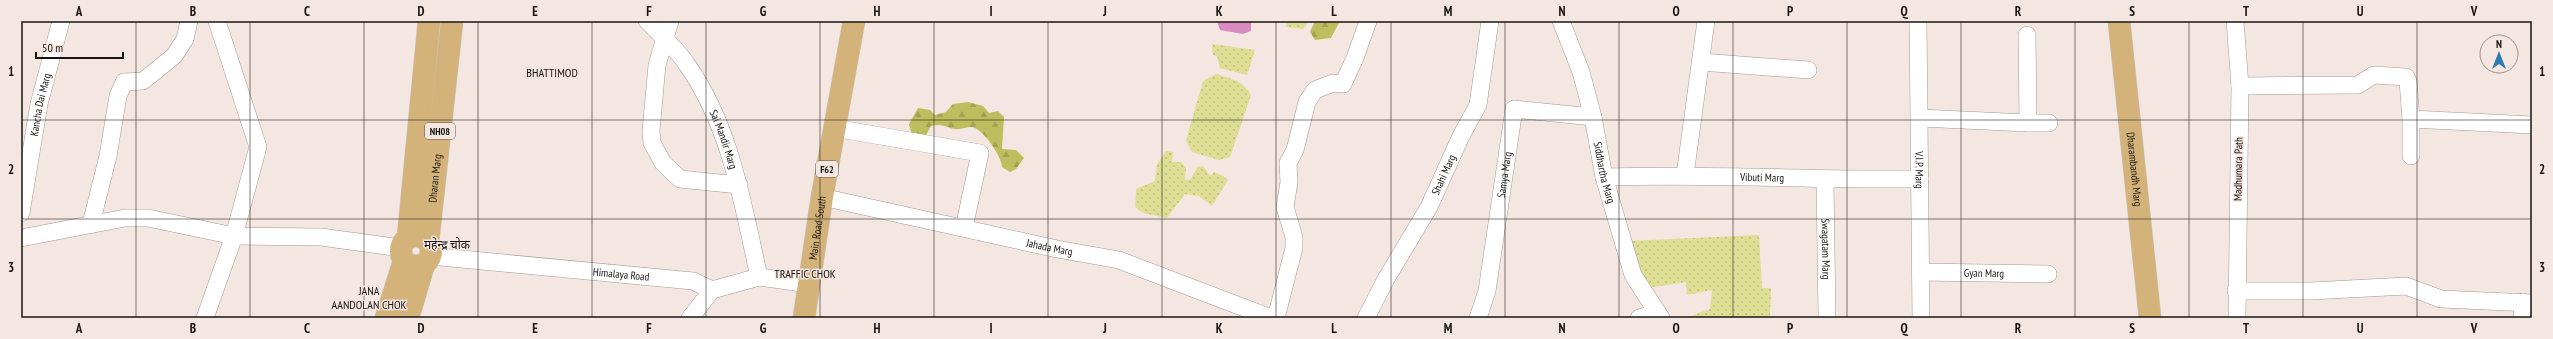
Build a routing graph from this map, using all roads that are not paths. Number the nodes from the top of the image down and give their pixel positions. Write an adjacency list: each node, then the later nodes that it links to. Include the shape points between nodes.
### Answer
1 (61, 21): 35 (street, Kancha Dai Marg, via 39,104)
2 (188, 21): 36 (street, via 185,39 168,61 143,81 124,82 118,96 108,156)
3 (217, 21): 38 (street, via 258,147)
4 (430, 21): 40 (main road, Dharan Marg / NH08)
5 (452, 21): 40 (main road, Dharan Marg / NH08)
6 (647, 21): 17 (street, Sai Mandir Marg)
7 (670, 21): 17 (street)
8 (854, 21): 27 (main road, Main Road South / F62)
9 (1368, 21): 55 (street, via 1343,84 1333,83 1315,90 1307,102 1295,150 1288,163 1289,182 1284,207 1294,237 1294,248)
10 (1490, 21): 56 (street, Shahi Marg, via 1478,106 1461,136 1429,207)
11 (1561, 21): 21 (street, Siddhartha Marg, via 1581,72)
12 (1706, 21): 18 (street)
13 (1918, 21): 22 (street, V.I.P. Marg)
14 (2119, 21): 61 (main road, Dharambandh Marg)
15 (2235, 21): 20 (street, Madhumara Path)
16 (2027, 35): 24 (street)
17 (664, 38): 33 (street, Sai Mandir Marg, via 688,65 719,123); 33 (street, via 657,65 651,131 652,143 659,157 680,179)
18 (1701, 62): 19 (street); 29 (street)
19 (1808, 70)
20 (2240, 86): 23 (street, via 2358,85 2374,75 2401,75 2408,81); 46 (street, Madhumara Path)
21 (1593, 117): 30 (street, Siddhartha Marg); 57 (street, Samya Marg, via 1514,109 1487,291)
22 (1920, 118): 24 (street); 31 (street, V.I.P. Marg)
23 (2411, 119): 26 (street); 28 (street)
24 (2028, 123): 25 (street)
25 (2049, 123)
26 (2532, 125)
27 (834, 128): 34 (main road, Main Road South / F62); 37 (street, via 980,153)
28 (2411, 156)
29 (1685, 175): 30 (street, Vibuti Marg); 32 (street, Vibuti Marg)
30 (1604, 178): 48 (street, Siddhartha Marg, via 1633,275)
31 (1920, 179): 32 (street, Vibuti Marg); 41 (street, V.I.P. Marg)
32 (1825, 180): 59 (street, Swagatam Marg)
33 (739, 185): 43 (street, Sai Mandir Marg)
34 (822, 197): 37 (street, Jahada Marg); 44 (main road, Main Road South / F62)
35 (21, 213)
36 (91, 224): 38 (street, Himalaya Road, via 125,218 148,218); 39 (street, Himalaya Road)
37 (964, 228): 54 (street, Jahada Marg, via 1120,260)
38 (234, 236): 40 (street, Himalaya Road, via 321,237); 49 (street)
39 (21, 238)
40 (416, 251): 45 (street, Himalaya Road, via 693,281); 50 (main road, NH08); 51 (main road, Dharan Marg / NH08)
41 (1921, 272): 42 (street, Gyan Marg); 60 (street, V.I.P. Marg)
42 (2048, 274)
43 (759, 277): 44 (street); 45 (street)
44 (809, 284): 53 (main road, Main Road South / F62)
45 (712, 290): 52 (street)
46 (2236, 291): 47 (street, via 2406,286 2441,299); 62 (street, Madhumara Path)
47 (2528, 306)
48 (1659, 315): 58 (street)
49 (205, 318)
50 (386, 318)
51 (408, 318)
52 (690, 318)
53 (804, 318)
54 (1270, 318)
55 (1276, 318)
56 (1366, 318)
57 (1478, 318)
58 (1638, 318)
59 (1827, 318)
60 (1921, 318)
61 (2150, 318)
62 (2237, 318)

